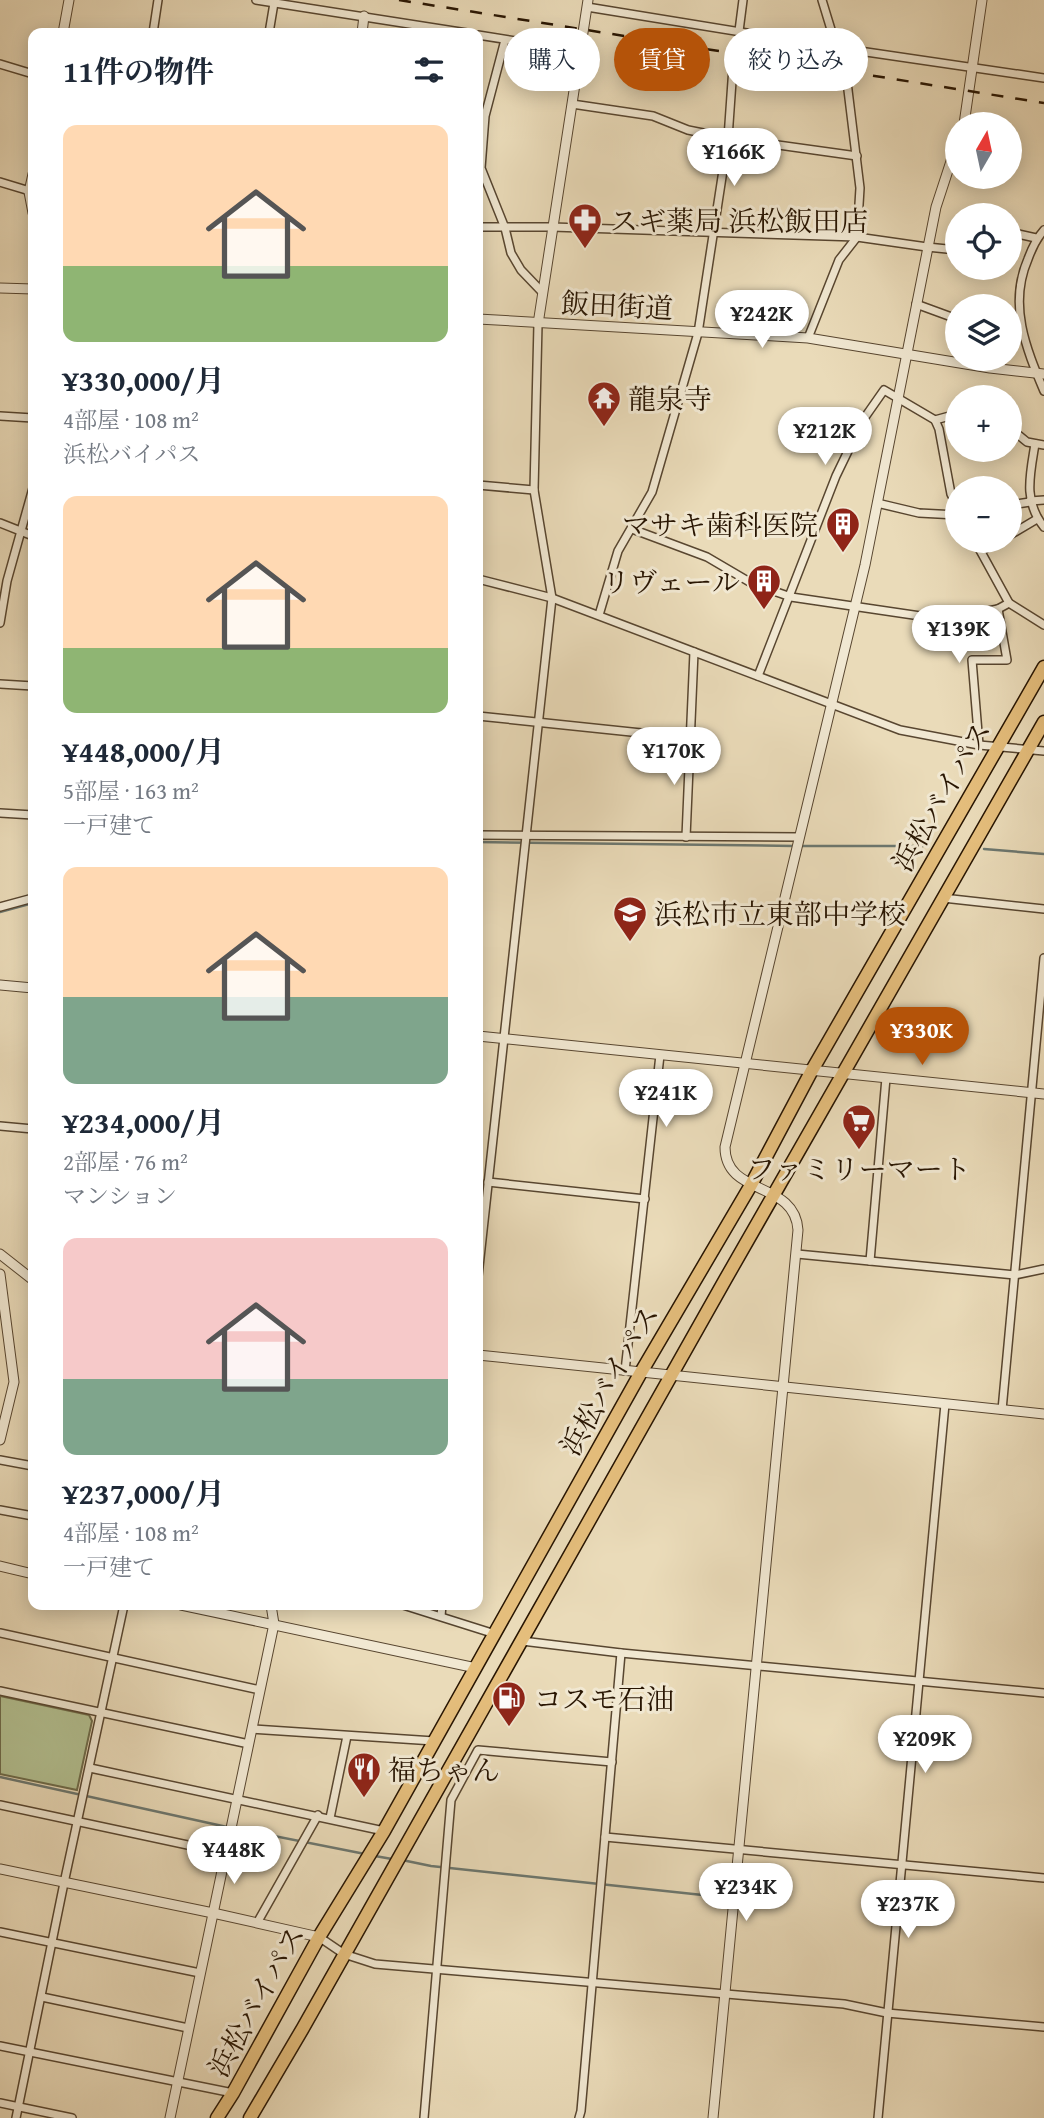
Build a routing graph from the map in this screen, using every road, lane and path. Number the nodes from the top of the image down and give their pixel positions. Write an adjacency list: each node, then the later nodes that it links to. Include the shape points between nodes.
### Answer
1 (69, 0): 10 (street)
2 (158, 0): 11 (street)
3 (256, 0): 7 (street)
4 (743, 0): 17 (street)
5 (822, 0): 18 (street)
6 (982, 0): 24 (street)
7 (274, 3): 9 (street); 12 (street)
8 (587, 4): 15 (street); 16 (street)
9 (364, 16): 13 (street); 14 (street)
10 (64, 28)
11 (154, 28)
12 (270, 28)
13 (363, 28)
14 (437, 28)
15 (583, 28)
16 (724, 28)
17 (739, 28)
18 (832, 28)
19 (483, 36): 20 (street)
20 (504, 40)
21 (504, 44): 32 (street)
22 (868, 52): 24 (street)
23 (0, 64): 25 (street)
24 (972, 67): 26 (street); 31 (street)
25 (28, 72)
26 (1044, 78)
27 (574, 91): 30 (street)
28 (731, 91): 33 (street)
29 (848, 91): 34 (street)
30 (572, 104): 33 (street, via 653,116 688,130); 40 (street)
31 (966, 112)
32 (483, 133)
33 (728, 138): 34 (street); 43 (street)
34 (857, 156): 45 (street)
35 (483, 177): 41 (street)
36 (945, 180): 47 (street)
37 (0, 182): 38 (street)
38 (28, 191)
39 (483, 227): 41 (street)
40 (552, 227): 41 (street); 43 (street); 51 (street)
41 (505, 228): 51 (street, via 516,262)
42 (1044, 230): 46 (street)
43 (713, 233): 45 (street); 56 (street)
44 (1022, 235): 46 (street)
45 (857, 237): 47 (street); 58 (street, via 839,260)
46 (1037, 238): 57 (street, via 1020,286)
47 (927, 247): 48 (street); 52 (street)
48 (945, 249)
49 (0, 288): 50 (street)
50 (28, 289)
51 (543, 293): 55 (street)
52 (916, 304): 53 (street); 59 (street)
53 (945, 315)
54 (483, 319): 55 (street, 飯田街道)
55 (538, 324): 56 (street, 飯田街道); 72 (street)
56 (698, 332): 58 (street, 飯田街道); 83 (street, via 652,492)
57 (1023, 335): 60 (street)
58 (808, 338): 59 (street, 飯田街道)
59 (907, 352): 60 (street, 飯田街道); 62 (street)
60 (1041, 374): 61 (street)
61 (1044, 391)
62 (898, 398): 66 (street); 75 (street); 88 (street, via 884,390 863,420 836,476)
63 (0, 416): 65 (street)
64 (945, 417): 66 (street)
65 (28, 418)
66 (935, 420): 70 (street)
67 (1022, 438): 68 (street)
68 (1035, 444): 69 (street); 74 (street)
69 (1044, 445)
70 (948, 476)
71 (483, 485): 72 (street)
72 (534, 490): 89 (street)
73 (1044, 500): 74 (street)
74 (1030, 501): 76 (street); 79 (street)
75 (877, 503): 78 (street); 91 (street)
76 (1022, 503)
77 (28, 508): 84 (street)
78 (945, 514)
79 (1037, 519): 81 (street); 82 (street)
80 (0, 523): 84 (street)
81 (1044, 527)
82 (1022, 528)
83 (632, 529): 88 (street, via 706,556 753,584); 93 (street, via 618,551)
84 (22, 532): 85 (street); 94 (street)
85 (28, 534)
86 (982, 553): 90 (street)
87 (483, 580): 89 (street)
88 (791, 597): 91 (street); 98 (street)
89 (552, 598): 93 (street); 103 (street)
90 (1009, 604): 92 (street); 95 (street)
91 (855, 607): 92 (street, via 927,617); 101 (street)
92 (998, 609): 106 (street, via 1007,660 972,660)
93 (599, 615): 96 (street)
94 (0, 623)
95 (1044, 625)
96 (694, 652): 98 (street); 105 (street)
97 (1044, 667): 107 (highway, 浜松バイパス)
98 (758, 676): 101 (street)
99 (0, 684): 100 (street)
100 (28, 686)
101 (832, 706): 106 (street, via 900,730); 115 (street)
102 (483, 717): 103 (street)
103 (537, 722): 105 (street); 113 (street)
104 (1044, 722): 108 (highway, 浜松バイパス)
105 (690, 738): 114 (street)
106 (979, 745): 107 (street)
107 (999, 746): 108 (street); 127 (highway, 浜松バイパス)
108 (1029, 750): 109 (street); 116 (highway, 浜松バイパス)
109 (1044, 751)
110 (0, 813): 111 (street)
111 (28, 815)
112 (483, 835): 113 (street)
113 (525, 836): 114 (street); 124 (street)
114 (686, 836): 115 (street)
115 (799, 837): 126 (street)
116 (943, 898): 119 (street); 128 (highway, 浜松バイパス)
117 (28, 899): 118 (street)
118 (0, 907)
119 (1044, 909)
120 (1044, 958): 130 (street)
121 (0, 985): 122 (street)
122 (28, 988)
123 (483, 1037): 124 (street)
124 (503, 1039): 125 (street); 134 (street)
125 (660, 1055): 126 (street); 137 (street)
126 (743, 1065): 127 (street); 135 (street, via 725,1158 733,1172)
127 (811, 1072): 128 (street); 135 (highway, 浜松バイパス)
128 (844, 1074): 129 (street); 136 (highway, 浜松バイパス)
129 (886, 1078): 130 (street); 141 (street)
130 (1031, 1093): 131 (street); 144 (street)
131 (1044, 1094)
132 (0, 1126): 133 (street)
133 (28, 1129)
134 (488, 1182): 137 (street); 138 (street)
135 (751, 1185): 136 (street); 148 (highway, 浜松バイパス)
136 (774, 1195): 140 (street, via 793,1209 797,1218); 149 (highway, 浜松バイパス)
137 (645, 1199): 147 (street)
138 (483, 1229)
139 (0, 1254): 145 (street)
140 (797, 1254): 141 (street); 150 (street)
141 (870, 1261): 144 (street)
142 (1044, 1269): 144 (street)
143 (0, 1274): 154 (street, via 14,1382)
144 (1015, 1275): 152 (street)
145 (28, 1276)
146 (483, 1356): 147 (street)
147 (625, 1371): 148 (street)
148 (640, 1374): 149 (street); 169 (highway, 浜松バイパス)
149 (672, 1377): 150 (street); 170 (highway, 浜松バイパス)
150 (782, 1388): 151 (street); 173 (street)
151 (945, 1405): 152 (street); 175 (street)
152 (1002, 1410): 153 (street)
153 (1044, 1414)
154 (0, 1440)
155 (0, 1460): 156 (street)
156 (28, 1465)
157 (0, 1510): 158 (street)
158 (28, 1515)
159 (0, 1566): 160 (street)
160 (28, 1573)
161 (123, 1610): 172 (street)
162 (205, 1610): 167 (street)
163 (272, 1610): 167 (street)
164 (420, 1610): 166 (street)
165 (442, 1610): 166 (street)
166 (441, 1616): 169 (street)
167 (274, 1624): 174 (street); 176 (street)
168 (0, 1633): 172 (street)
169 (495, 1634): 174 (highway, 浜松バイパス)
170 (522, 1641): 171 (street); 204 (highway, 浜松バイパス)
171 (621, 1653): 173 (street); 184 (street)
172 (113, 1657): 176 (street); 179 (street)
173 (756, 1666): 175 (street); 193 (street)
174 (476, 1668): 182 (highway, 浜松バイパス)
175 (920, 1682): 178 (street); 195 (street)
176 (260, 1690): 180 (street)
177 (0, 1691): 179 (street)
178 (1044, 1693)
179 (102, 1713): 183 (street); 185 (street)
180 (252, 1729): 181 (street); 183 (street)
181 (346, 1736): 182 (street); 189 (street)
182 (434, 1741): 191 (highway, 浜松バイパス)
183 (249, 1744): 186 (street)
184 (612, 1762): 192 (street); 205 (street, via 478,1750 451,1800)
185 (90, 1768): 186 (street); 190 (street)
186 (237, 1799): 188 (street); 194 (street)
187 (0, 1805): 190 (street)
188 (318, 1815): 189 (street); 200 (street)
189 (330, 1818): 191 (street)
190 (78, 1821): 194 (street); 198 (street)
191 (384, 1831): 202 (highway, 浜松バイパス)
192 (605, 1837): 193 (street); 207 (street)
193 (738, 1848): 195 (street); 208 (street)
194 (225, 1853): 199 (street)
195 (902, 1865): 197 (street); 210 (street)
196 (0, 1869): 198 (street)
197 (1044, 1878)
198 (64, 1883): 199 (street); 203 (street)
199 (213, 1913): 200 (street); 206 (street)
200 (257, 1923): 202 (street)
201 (0, 1932): 203 (street)
202 (319, 1937): 204 (street); 216 (highway, 浜松バイパス)
203 (53, 1943): 206 (street); 209 (street)
204 (344, 1954): 205 (street, via 375,1964); 223 (highway, 浜松バイパス)
205 (436, 1971): 207 (street); 224 (street)
206 (200, 1973): 212 (street)
207 (593, 1984): 208 (street); 225 (street)
208 (724, 1994): 210 (street); 226 (street)
209 (42, 1997): 212 (street); 214 (street)
210 (887, 2012): 211 (street); 227 (street)
211 (1044, 2027)
212 (188, 2028): 215 (street)
213 (0, 2046): 214 (street)
214 (29, 2051): 215 (street); 218 (street)
215 (177, 2083): 216 (street); 221 (street)
216 (233, 2093): 222 (highway, 浜松バイパス)
217 (0, 2103): 218 (street)
218 (19, 2107): 219 (street); 220 (street)
219 (16, 2118)
220 (72, 2118)
221 (170, 2118)
222 (217, 2118)
223 (250, 2118)
224 (424, 2118)
225 (579, 2118)
226 (713, 2118)
227 (878, 2118)

